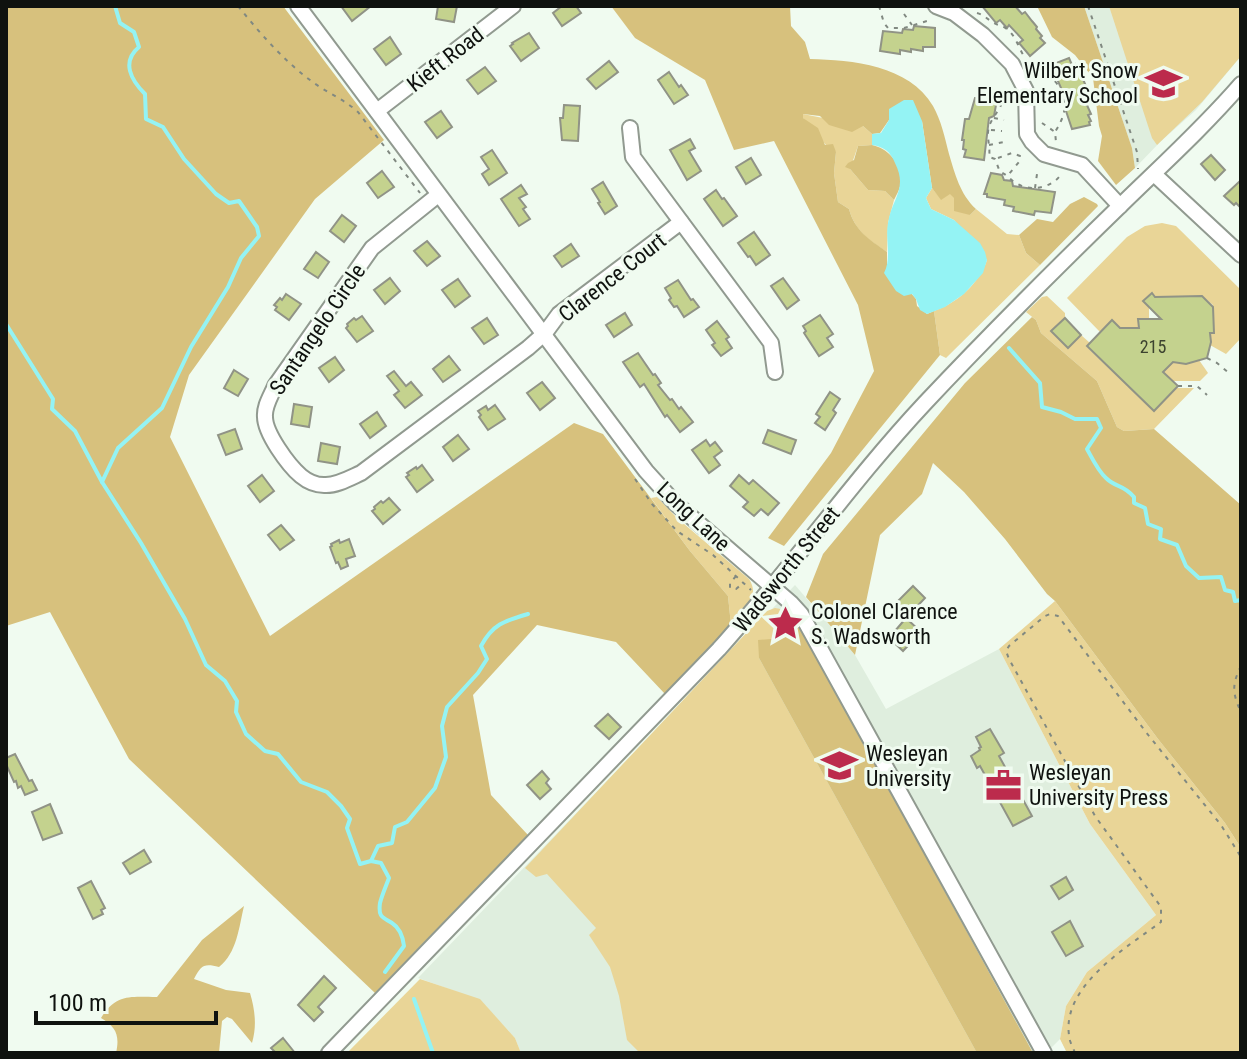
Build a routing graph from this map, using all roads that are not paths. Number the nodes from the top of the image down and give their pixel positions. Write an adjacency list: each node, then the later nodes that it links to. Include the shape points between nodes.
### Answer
1 (298, 6): 5 (street, Long Lane)
2 (502, 9): 5 (street, Kieft Road)
3 (933, 10): 9 (street, via 954,13 1012,64 1026,91 1027,134 1032,142 1044,154 1082,165)
4 (1241, 84): 7 (street, Wadsworth Street)
5 (377, 111): 8 (street, Long Lane)
6 (630, 128): 10 (street, Clarence Court, via 633,157)
7 (1157, 171): 9 (street, Wadsworth Street); 11 (street)
8 (438, 195): 12 (street, Long Lane); 12 (street, Santangelo Circle, via 372,248 275,386 264,419 269,435 298,474 325,486 361,473)
9 (1120, 206): 14 (street, Wadsworth Street, via 924,404)
10 (681, 222): 12 (street, Clarence Court, via 559,314); 13 (street, Clarence Court, via 771,343)
11 (1241, 255)
12 (545, 333): 14 (street, Long Lane, via 646,471 675,503)
13 (775, 372)
14 (773, 587): 15 (street, Wadsworth Street); 16 (street, Long Lane, via 808,624)
15 (329, 1053)
16 (1044, 1053)

